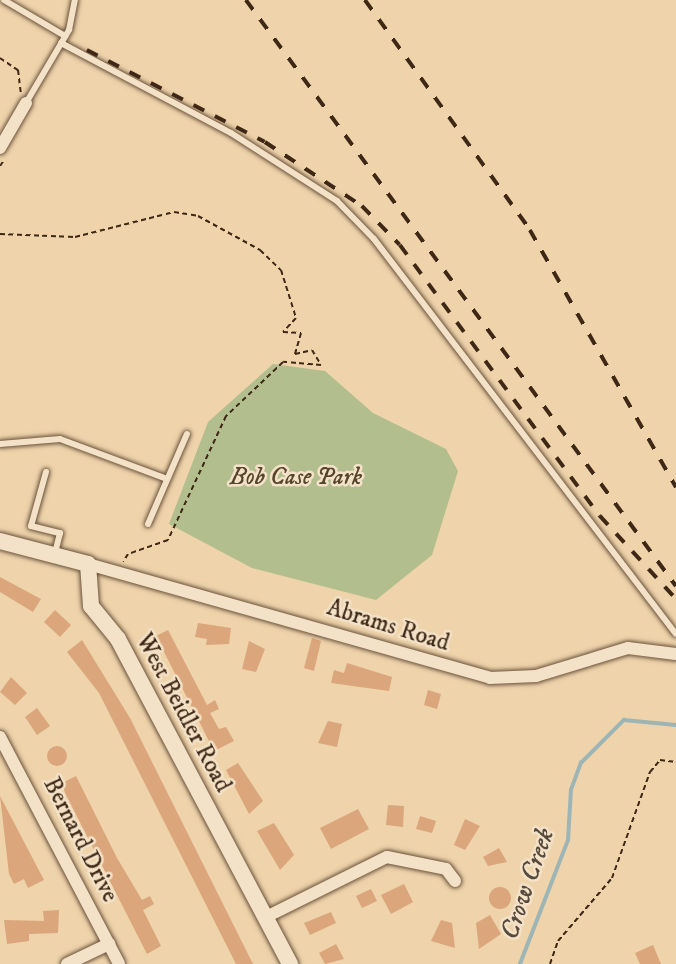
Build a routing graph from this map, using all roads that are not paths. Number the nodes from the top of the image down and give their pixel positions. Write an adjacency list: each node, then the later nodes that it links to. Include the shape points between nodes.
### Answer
1 (4, 0): 3 (lane)
2 (75, 0): 3 (lane)
3 (63, 39): 4 (lane); 14 (lane, via 241,139 337,201 374,239)
4 (23, 102): 5 (street)
5 (0, 148)
6 (187, 434): 9 (lane)
7 (0, 444): 9 (lane, via 60,439)
8 (46, 472): 12 (lane, via 31,526 60,533)
9 (167, 479): 10 (lane)
10 (148, 524)
11 (0, 541): 12 (street)
12 (55, 555): 13 (street)
13 (88, 564): 15 (street, Abrams Road, via 490,678 536,676 628,648); 18 (street, West Beidler Road, via 91,606 118,639)
14 (676, 634)
15 (676, 654)
16 (0, 737): 19 (street, Bernard Drive)
17 (455, 881): 18 (street, via 446,869 387,857)
18 (266, 917): 22 (street, West Beidler Road)
19 (109, 944): 20 (street); 21 (street, Bernard Drive)
20 (67, 964)
21 (119, 964)
22 (290, 964)

